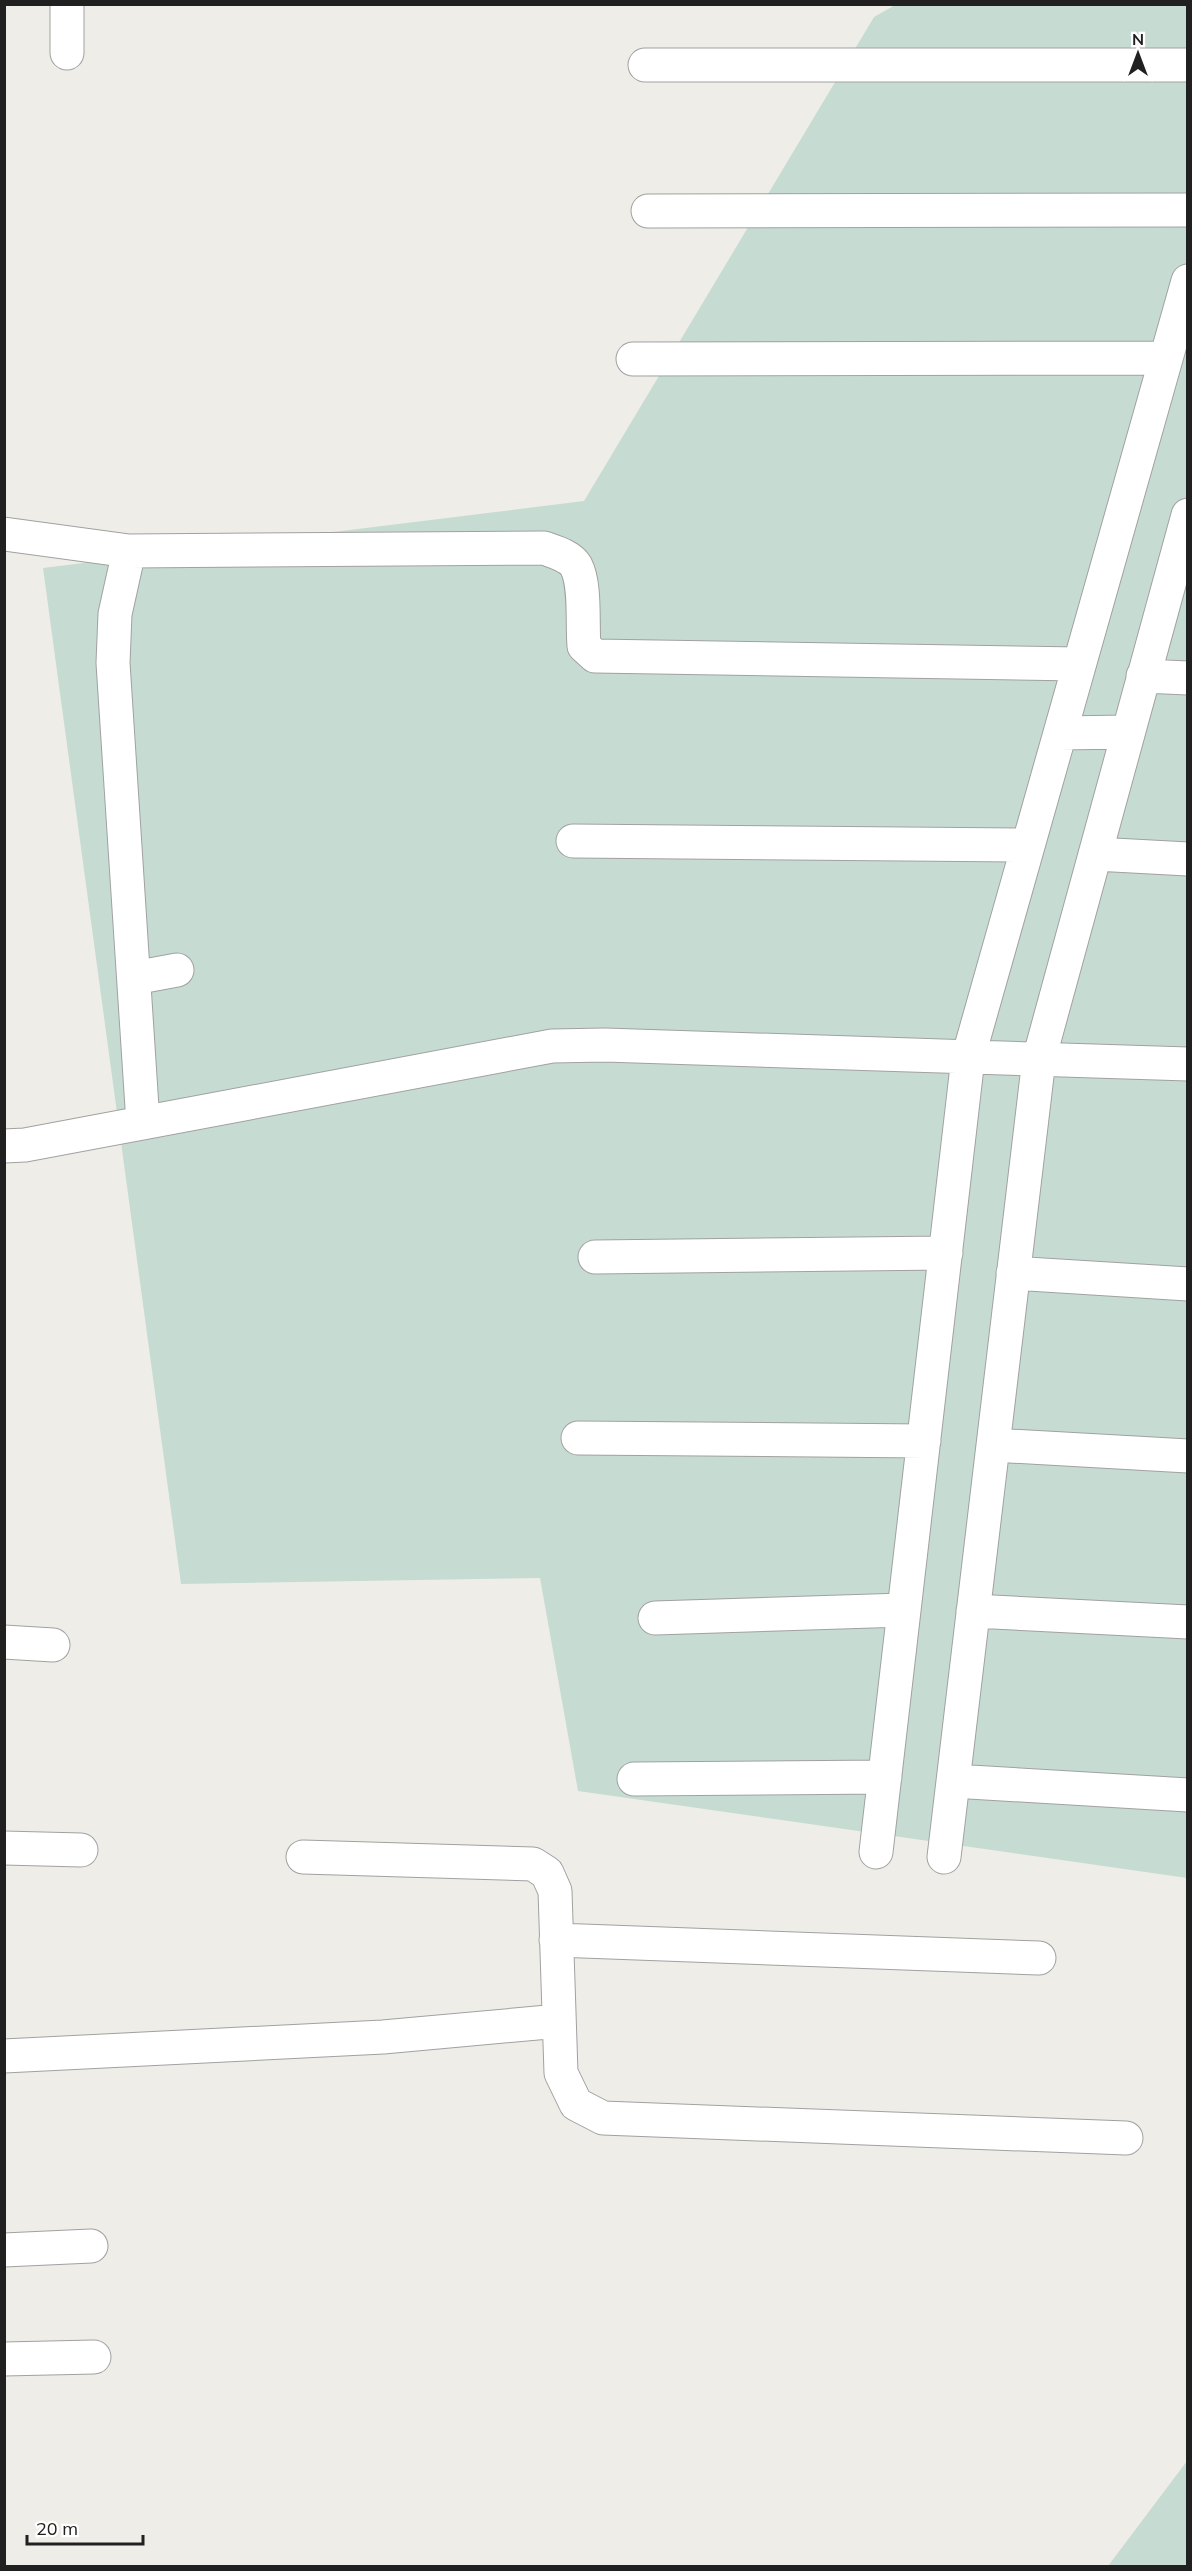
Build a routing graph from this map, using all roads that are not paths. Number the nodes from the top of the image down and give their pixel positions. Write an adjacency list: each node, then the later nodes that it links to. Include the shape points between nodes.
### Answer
1 (67, 4): 2 (street)
2 (67, 53)
3 (645, 64): 4 (street)
4 (1188, 65)
5 (1188, 210): 6 (street)
6 (648, 211)
7 (1188, 280): 8 (street)
8 (1166, 358): 9 (street); 13 (street)
9 (633, 360)
10 (1188, 515): 14 (street)
11 (4, 534): 12 (street)
12 (129, 551): 13 (street, via 544,548 564,555 576,566 581,582 584,646 595,656); 23 (street, via 115,614 113,663)
13 (1079, 664): 17 (street)
14 (1143, 676): 15 (street); 16 (street)
15 (1188, 678)
16 (1128, 732): 17 (street); 20 (street)
17 (1060, 733): 19 (street)
18 (573, 841): 19 (street)
19 (1028, 845): 24 (street)
20 (1095, 854): 21 (street); 25 (street)
21 (1188, 859)
22 (177, 970): 23 (street)
23 (134, 978): 27 (street)
24 (968, 1058): 25 (street); 27 (street, via 552,1046); 29 (street)
25 (1038, 1059): 26 (street); 31 (street)
26 (1188, 1065)
27 (143, 1123): 28 (street)
28 (4, 1146)
29 (946, 1253): 30 (street); 34 (street)
30 (595, 1257)
31 (1013, 1273): 32 (street); 35 (street)
32 (1188, 1284)
33 (578, 1438): 34 (street)
34 (924, 1441): 37 (street)
35 (993, 1445): 36 (street); 38 (street)
36 (1188, 1456)
37 (904, 1610): 39 (street); 43 (street)
38 (973, 1611): 40 (street); 45 (street)
39 (655, 1618)
40 (1188, 1622)
41 (4, 1642): 42 (street)
42 (53, 1645)
43 (885, 1777): 44 (street); 49 (street)
44 (634, 1779)
45 (953, 1780): 46 (street); 51 (street)
46 (1188, 1795)
47 (4, 1848): 48 (street)
48 (81, 1850)
49 (876, 1852)
50 (303, 1857): 52 (street, via 533,1864 548,1873 555,1891)
51 (944, 1857)
52 (556, 1941): 53 (street); 54 (street)
53 (1038, 1958)
54 (559, 2021): 55 (street, via 383,2037); 56 (street, via 561,2073 576,2104 603,2118)
55 (4, 2056)
56 (1126, 2138)
57 (92, 2246): 58 (street)
58 (4, 2250)
59 (94, 2357): 60 (street)
60 (4, 2359)

